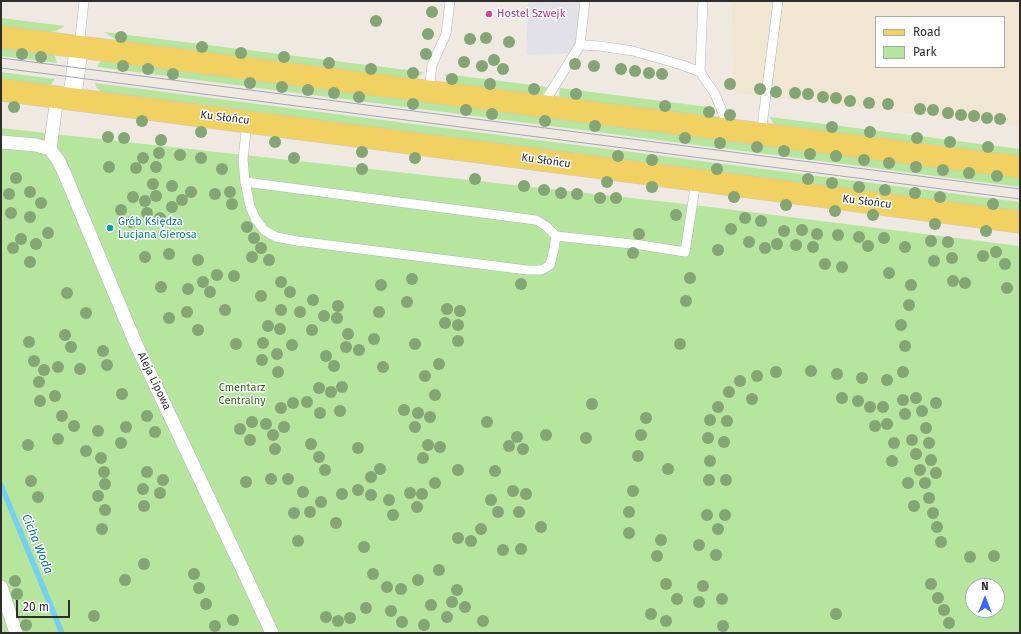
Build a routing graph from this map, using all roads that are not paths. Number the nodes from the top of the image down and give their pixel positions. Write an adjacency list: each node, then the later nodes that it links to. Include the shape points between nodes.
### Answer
1 (84, 1): 8 (lane)
2 (450, 1): 11 (lane, via 446,34 432,65)
3 (585, 1): 7 (lane)
4 (703, 1): 9 (lane)
5 (778, 1): 16 (lane)
6 (1, 37): 8 (main road)
7 (580, 45): 9 (lane, via 633,51); 13 (lane, via 547,98)
8 (79, 47): 11 (main road); 12 (street)
9 (700, 72): 15 (lane, via 715,94)
10 (1, 90): 12 (main road, Ku Słońcu)
11 (429, 91): 13 (main road)
12 (64, 98): 14 (main road, Ku Słońcu); 18 (street, via 52,126)
13 (538, 105): 15 (main road)
14 (247, 121): 20 (main road, Ku Słońcu); 21 (lane, via 243,159)
15 (732, 130): 16 (main road)
16 (761, 134): 19 (main road)
17 (1, 142): 18 (street)
18 (50, 149): 26 (street, Aleja Lipowa, via 69,183 135,342)
19 (1020, 167)
20 (696, 181): 22 (main road, Ku Słońcu); 23 (lane, via 685,252)
21 (245, 182): 23 (lane, via 536,220); 23 (lane, via 254,218 264,230 276,237 292,240 542,270 550,266)
22 (1020, 222)
23 (556, 236)
24 (1, 587): 25 (street)
25 (16, 633)
26 (272, 633)

